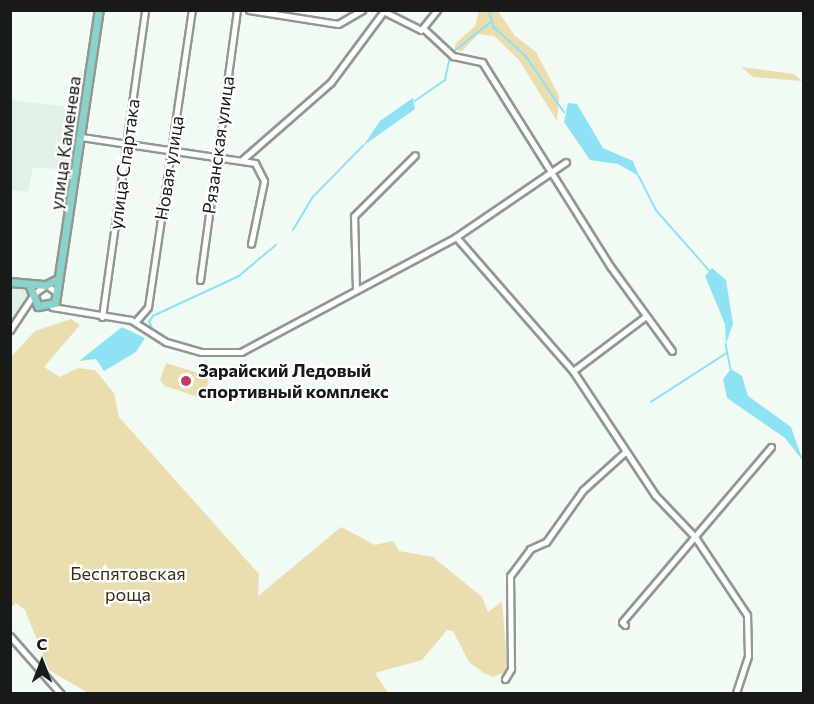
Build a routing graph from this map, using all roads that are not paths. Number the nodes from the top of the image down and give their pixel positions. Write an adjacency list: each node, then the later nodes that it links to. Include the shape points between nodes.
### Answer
1 (99, 10): 10 (main road, улица Каменева)
2 (145, 10): 11 (street, улица Спартака)
3 (192, 10): 12 (street, Новая улица)
4 (237, 10): 14 (street, Рязанская улица)
5 (249, 10): 6 (street, via 338,24)
6 (362, 10)
7 (437, 10): 9 (street)
8 (382, 11): 9 (street); 15 (street, via 331,82)
9 (424, 29): 17 (street, via 453,56 482,62)
10 (81, 137): 11 (street); 20 (main road, улица Каменева)
11 (126, 144): 12 (street); 33 (street, улица Спартака)
12 (172, 152): 14 (street); 34 (street, Новая улица, via 148,307)
13 (415, 155): 25 (street, via 354,216)
14 (216, 160): 15 (street); 21 (street, Рязанская улица)
15 (242, 160): 19 (street, via 262,169 264,182)
16 (566, 162): 17 (street)
17 (551, 173): 18 (street); 32 (street)
18 (456, 237): 25 (street); 37 (street)
19 (251, 244)
20 (58, 279): 24 (main road); 27 (main road, улица Каменева)
21 (200, 280)
22 (10, 282): 23 (main road)
23 (29, 284): 24 (main road); 26 (main road)
24 (43, 286): 26 (street); 27 (street)
25 (356, 290): 34 (street, via 241,352 201,352 153,333)
26 (34, 294): 28 (main road); 31 (street)
27 (56, 295): 29 (main road); 30 (street)
28 (38, 306): 29 (main road); 31 (street)
29 (52, 307): 30 (street)
30 (64, 308): 33 (street)
31 (25, 309): 35 (street)
32 (646, 316): 36 (street); 37 (street)
33 (102, 317): 34 (street)
34 (136, 321)
35 (10, 330)
36 (672, 351)
37 (573, 371): 39 (street)
38 (771, 447): 40 (street)
39 (625, 452): 40 (street); 43 (street, via 583,490 546,542 530,549 510,576 511,669)
40 (695, 537): 41 (street, via 622,621); 45 (street, via 750,621 748,656)
41 (624, 625)
42 (10, 636): 44 (street)
43 (505, 679)
44 (61, 693)
45 (736, 693)

